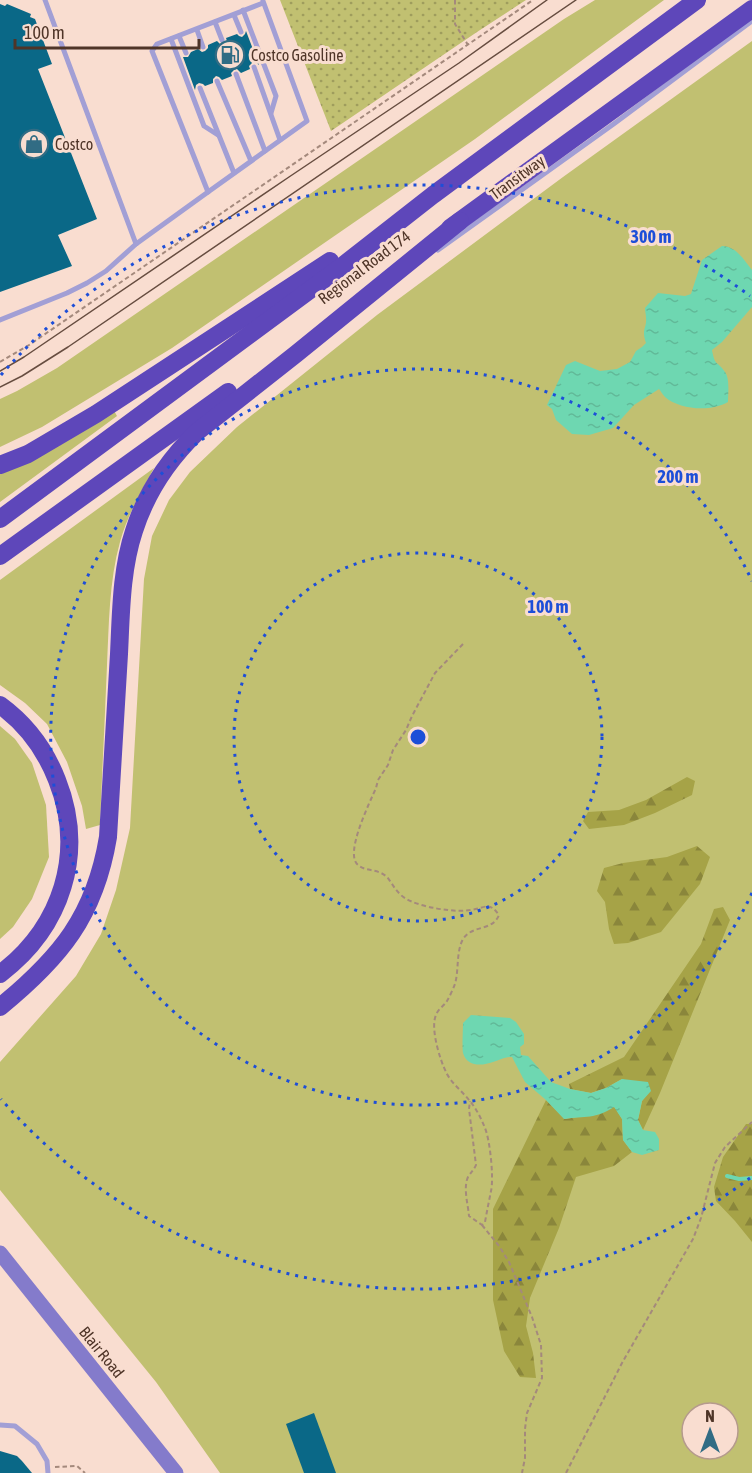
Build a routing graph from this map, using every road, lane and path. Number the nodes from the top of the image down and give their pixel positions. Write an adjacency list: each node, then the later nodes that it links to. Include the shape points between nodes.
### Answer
1 (45, 0): 34 (lane)
2 (455, 0): 17 (path, via 455,24)
3 (533, 0): 17 (path)
4 (692, 0): 20 (lane)
5 (697, 0): 20 (highway, Regional Road 174)
6 (263, 1): 8 (lane); 27 (lane, via 307,120)
7 (752, 9): 33 (highway, Regional Road 174)
8 (243, 10): 9 (lane); 25 (lane, via 276,96)
9 (234, 15): 11 (lane); 13 (lane)
10 (752, 21): 35 (lane, Transitway)
11 (215, 22): 12 (lane); 16 (lane)
12 (197, 30): 14 (lane); 18 (lane)
13 (241, 32)
14 (179, 36): 15 (lane); 19 (lane)
15 (171, 39): 26 (lane, via 204,126); 31 (lane, via 157,44 152,51)
16 (222, 39)
17 (468, 45): 39 (path)
18 (203, 47)
19 (186, 53)
20 (616, 60): 32 (highway, Regional Road 174)
21 (254, 67): 25 (lane)
22 (236, 74): 28 (lane)
23 (217, 81): 29 (lane)
24 (200, 88): 26 (lane)
25 (271, 113): 27 (lane)
26 (218, 135): 30 (lane)
27 (280, 140): 28 (lane)
28 (265, 151): 29 (lane)
29 (250, 161): 30 (lane)
30 (234, 173): 31 (lane)
31 (208, 192): 34 (lane)
32 (433, 195): 40 (highway, via 87,420 28,454); 41 (highway, Regional Road 174)
33 (460, 220): 38 (highway); 42 (highway, Regional Road 174)
34 (136, 244): 37 (lane, via 87,283)
35 (433, 254)
36 (415, 266): 38 (lane)
37 (0, 320)
38 (296, 354): 46 (highway, via 184,444 160,475 143,508 125,571 109,822 102,865 87,907 64,945)
39 (0, 362)
40 (0, 465)
41 (0, 519)
42 (0, 556)
43 (463, 644): 47 (path, via 435,673 393,750 358,833 353,857 362,868 384,875 405,899 450,911 487,906 495,908 499,915 494,924 468,934 463,940 455,984 434,1023 446,1074)
44 (0, 705): 45 (highway, via 27,728 52,765 66,804 70,848 62,892 49,920 33,943)
45 (0, 974)
46 (0, 1007)
47 (470, 1101): 49 (path, via 486,1128 490,1145 492,1189); 49 (path, via 476,1165 466,1187 469,1216)
48 (752, 1122): 56 (path, via 715,1163 693,1239 622,1363)
49 (482, 1225): 55 (path, via 509,1262 541,1345 542,1378 527,1413)
50 (0, 1253): 54 (main road, Blair Road)
51 (0, 1425): 52 (lane, via 15,1426 38,1444)
52 (48, 1470): 53 (path, via 77,1466)
53 (85, 1473)
54 (176, 1473)
55 (522, 1473)
56 (566, 1473)

